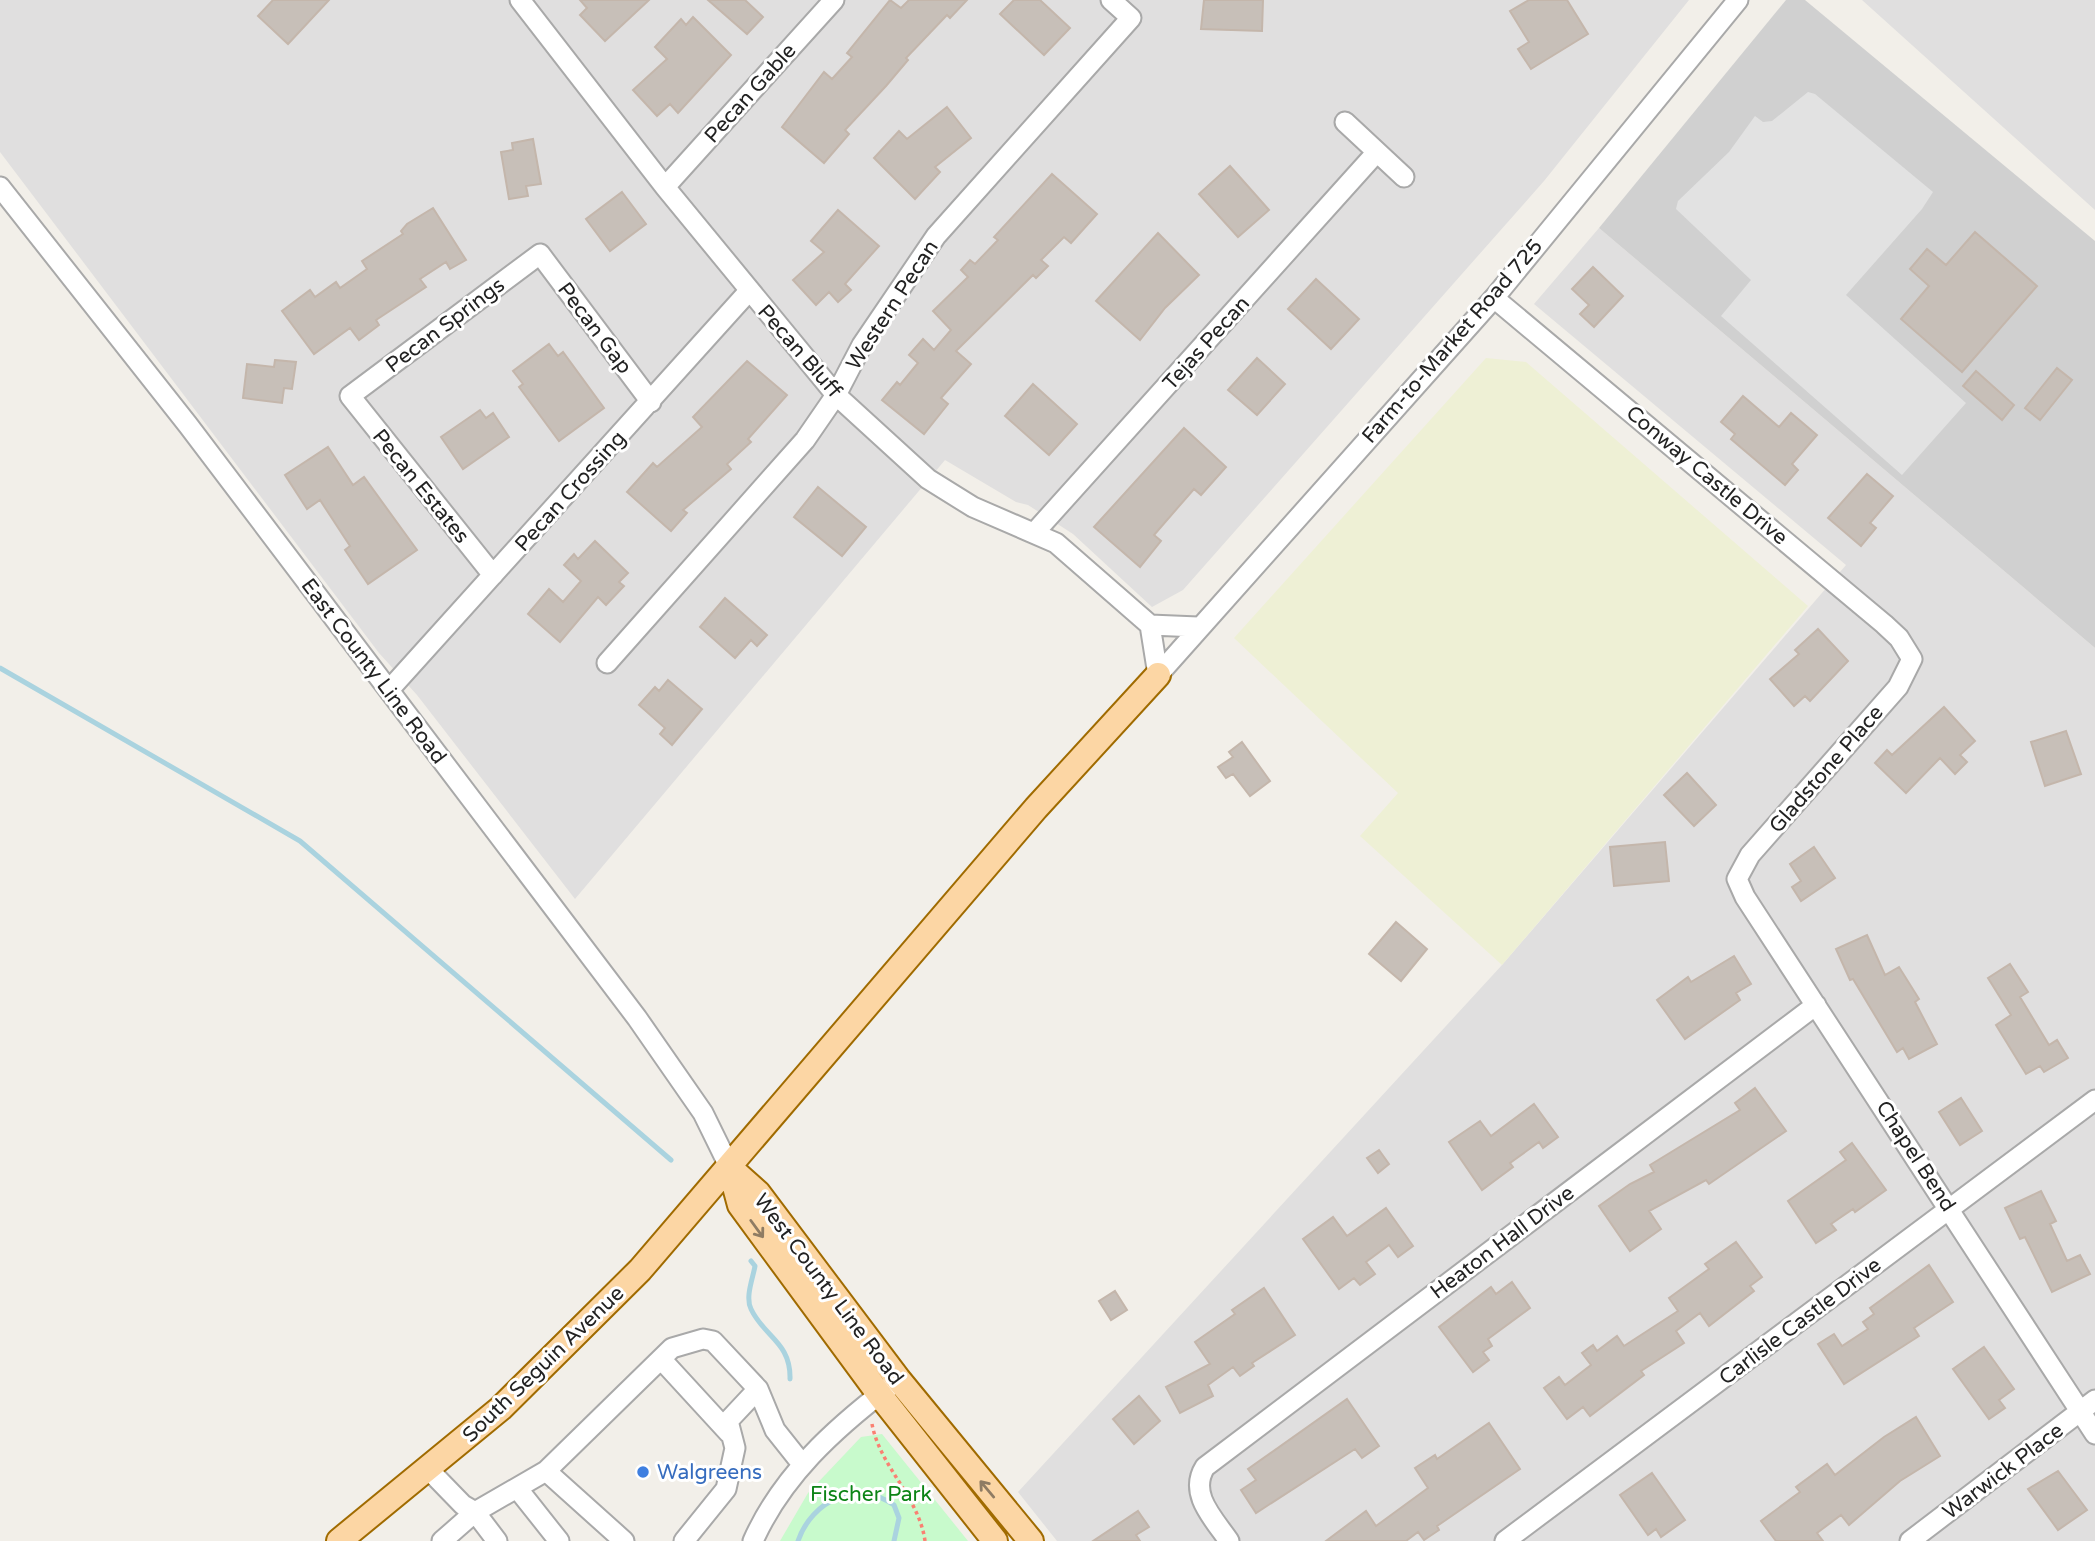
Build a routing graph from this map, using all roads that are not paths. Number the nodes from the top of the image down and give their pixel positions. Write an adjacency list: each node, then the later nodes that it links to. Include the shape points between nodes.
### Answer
1 (520, 0): 9 (street, Pecan Bluff)
2 (834, 0): 9 (street, Pecan Gable)
3 (1111, 0): 13 (street, Western Pecan, via 1131,18 936,236 862,345)
4 (1738, 0): 12 (street, Farm-to-Market Road 725)
5 (1345, 122): 6 (street)
6 (1376, 153): 7 (street); 16 (street, Tejas Pecan)
7 (1404, 177)
8 (0, 187): 23 (street, East County Line Road)
9 (666, 187): 11 (street, Pecan Bluff)
10 (540, 254): 14 (street, Pecan Springs); 15 (street, Pecan Gap)
11 (748, 290): 13 (street, Pecan Bluff); 15 (street, Pecan Crossing)
12 (1494, 298): 19 (street, Farm-to-Market Road 725); 20 (street, Conway Castle Drive, via 1884,624)
13 (836, 395): 16 (street, Pecan Bluff, via 928,479 973,507); 21 (street, Western Pecan, via 774,478)
14 (350, 396): 17 (street, Pecan Estates)
15 (651, 402): 17 (street, Pecan Crossing)
16 (1035, 532): 18 (street, Pecan Bluff, via 1056,543)
17 (493, 575): 23 (street, Pecan Crossing)
18 (1150, 625): 19 (street); 22 (street)
19 (1198, 627): 22 (street, Farm-to-Market Road 725)
20 (1912, 659): 24 (street, Gladstone Place, via 1898,687 1750,855)
21 (607, 663)
22 (1158, 675): 27 (main road, South Seguin Avenue, via 1036,808)
23 (389, 690): 27 (street, East County Line Road, via 637,1018 703,1113)
24 (1737, 879): 25 (street, Chapel Bend)
25 (1816, 1005): 28 (street, Chapel Bend); 49 (street, Heaton Hall Drive, via 1205,1467 1198,1486)
26 (2095, 1100): 28 (street, Carlisle Castle Drive)
27 (730, 1168): 30 (main road, West County Line Road, via 740,1205); 36 (main road, South Seguin Avenue, via 606,1306)
28 (1951, 1209): 32 (street, Chapel Bend); 50 (street, Carlisle Castle Drive)
29 (661, 1359): 31 (street, via 683,1343 713,1341); 33 (street); 37 (street)
30 (888, 1387): 35 (street); 47 (main road, West County Line Road); 48 (main road, West County Line Road, one-way to 30)
31 (758, 1389): 33 (street, via 728,1421); 35 (street, via 775,1430)
32 (2088, 1406): 34 (street, Chapel Bend); 51 (street, Warwick Place)
33 (729, 1433): 45 (street, via 735,1448 726,1489)
34 (2095, 1434)
35 (802, 1464): 46 (street)
36 (429, 1470): 39 (street); 40 (main road, South Seguin Avenue)
37 (546, 1471): 38 (street); 44 (street)
38 (517, 1488): 39 (street); 43 (street)
39 (475, 1512): 41 (street); 42 (street)
40 (339, 1541)
41 (442, 1541)
42 (497, 1541)
43 (559, 1541)
44 (624, 1541)
45 (684, 1541)
46 (753, 1541)
47 (995, 1541)
48 (1031, 1541)
49 (1229, 1541)
50 (1505, 1541)
51 (1910, 1541)

